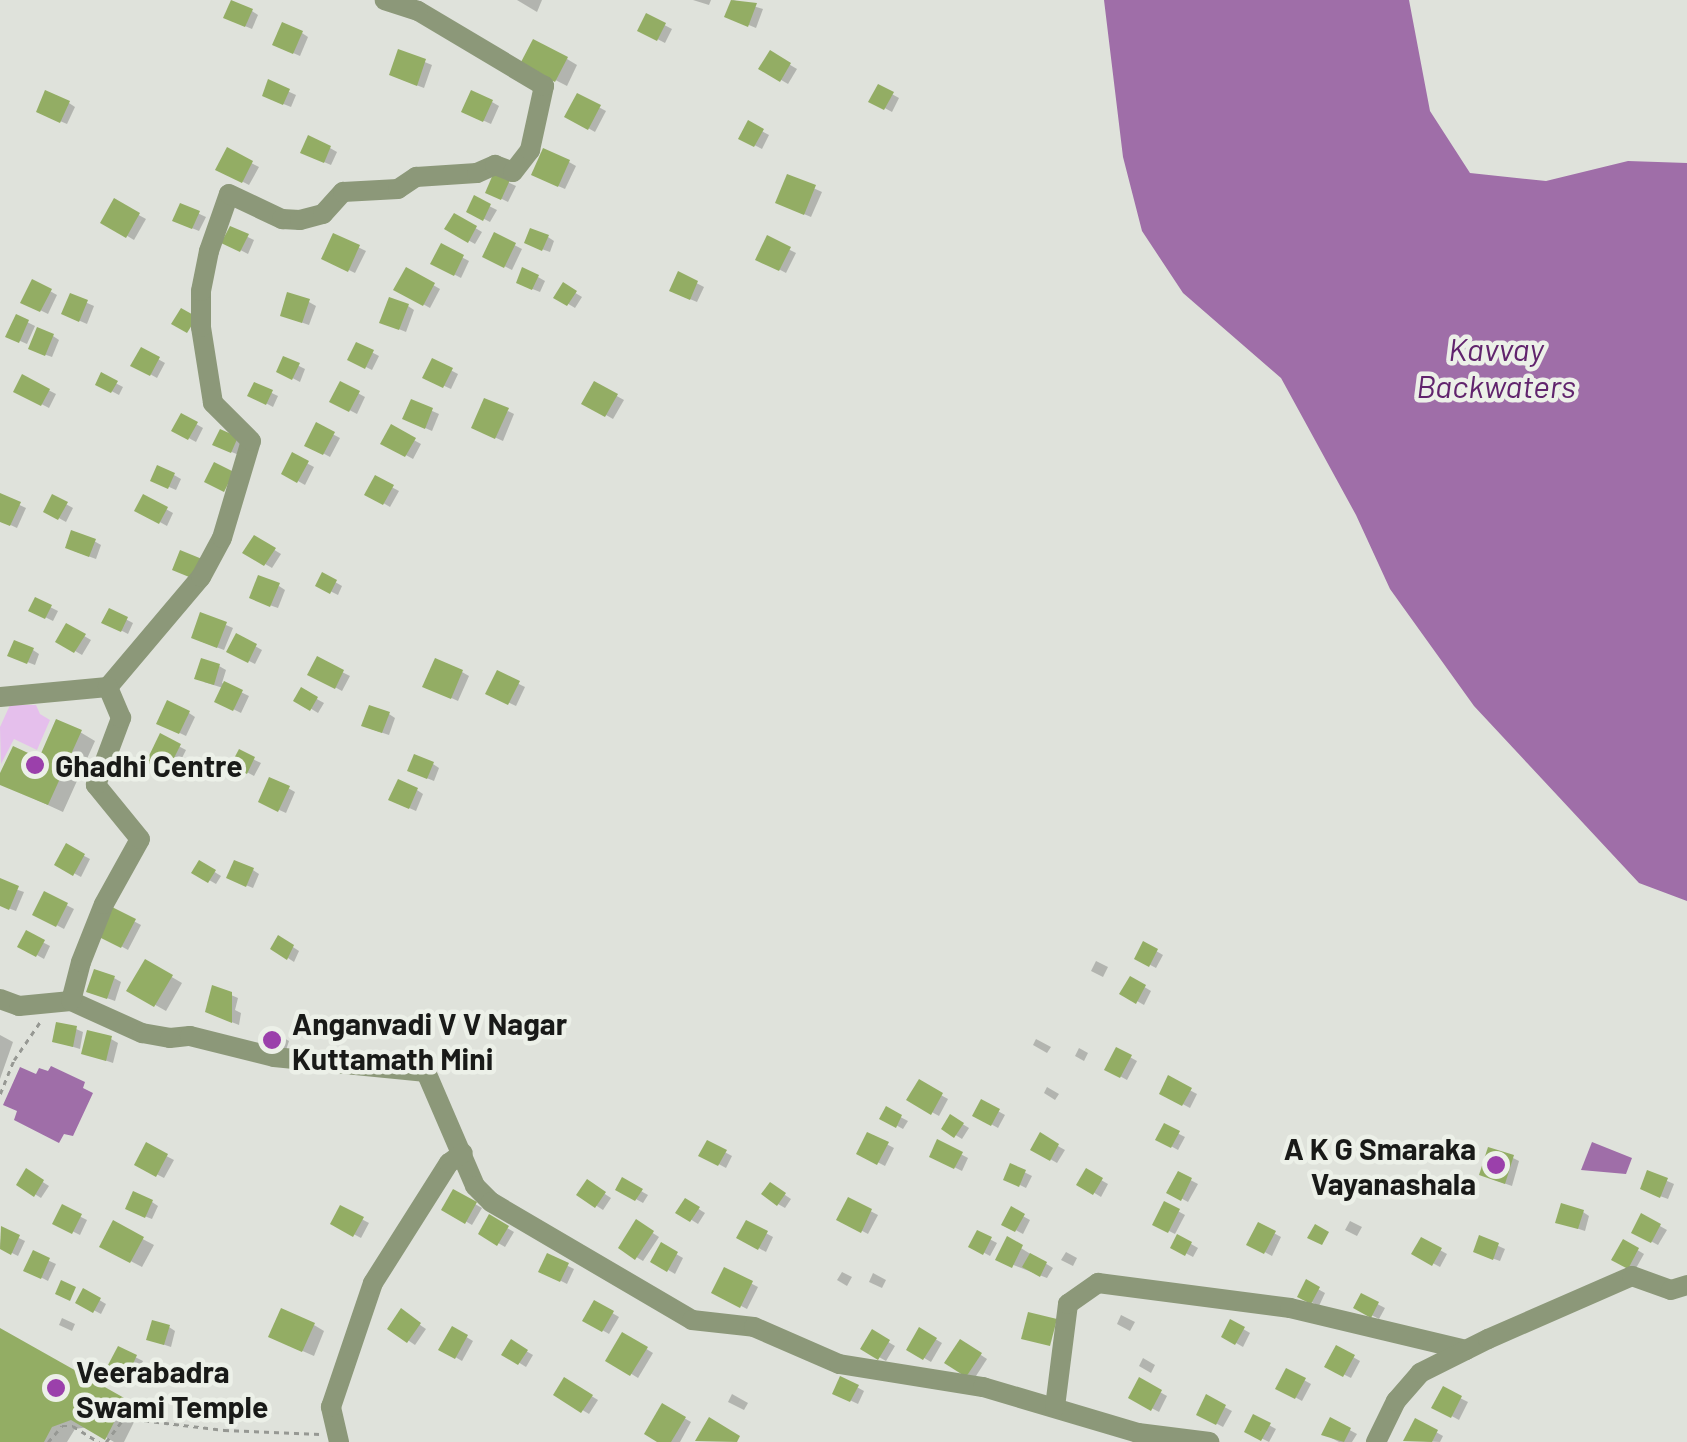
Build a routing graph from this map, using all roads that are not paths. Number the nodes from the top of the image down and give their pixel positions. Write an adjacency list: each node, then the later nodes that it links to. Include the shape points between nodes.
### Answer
1 (385, 0): 2 (street, via 418,11 544,86 530,150 512,172 495,165 477,173 416,177 398,189 343,192 323,214 300,220 282,219 230,194 209,252 201,328 213,403 251,442 222,538 201,577)
2 (108, 687): 3 (street); 5 (street, via 121,718 96,784 140,839)
3 (0, 697)
4 (0, 999): 5 (street, via 19,1006)
5 (62, 1002): 6 (street, via 142,1033 426,1072)
6 (463, 1152): 9 (street, via 475,1186 492,1202 692,1320 754,1328 839,1364 983,1387); 10 (street, via 449,1163 372,1282 331,1407)
7 (1687, 1285): 8 (street, via 1671,1290 1632,1276)
8 (1466, 1350): 9 (street, via 1290,1308 1098,1284 1068,1304); 12 (street, via 1420,1374 1396,1401)
9 (1056, 1407): 11 (street, via 1138,1433)
10 (338, 1438)
11 (1209, 1442)
12 (1376, 1442)

